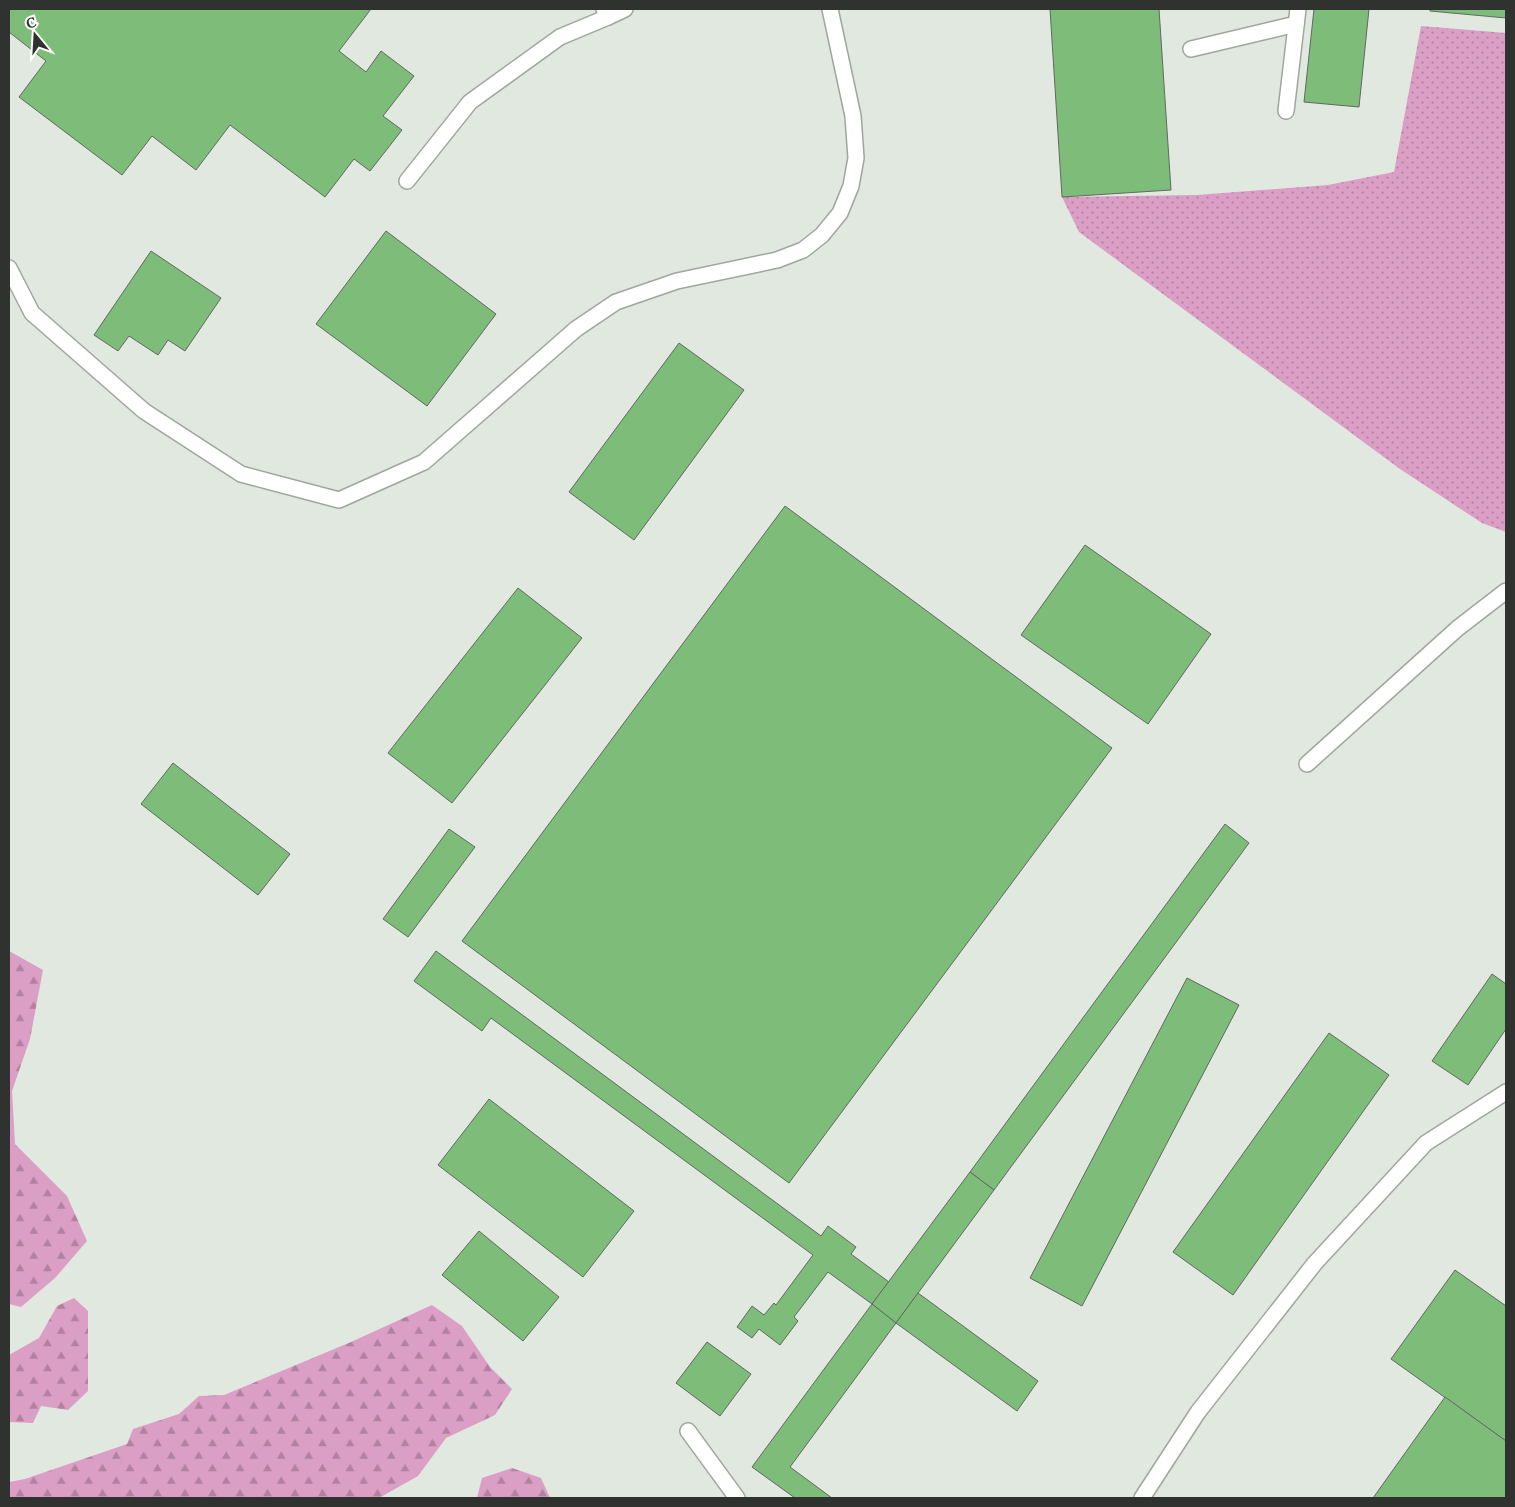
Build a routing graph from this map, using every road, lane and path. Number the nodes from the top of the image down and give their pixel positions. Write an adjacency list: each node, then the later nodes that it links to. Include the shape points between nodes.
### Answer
1 (625, 9): 4 (lane)
2 (830, 9): 9 (lane, via 853,116 856,158 851,186 840,213 822,235 803,250 777,260 677,281 616,302 576,329 424,462 340,500 242,474 144,411 32,313)
3 (1298, 9): 5 (lane)
4 (606, 13): 8 (lane, via 560,36 470,102)
5 (1296, 24): 6 (lane); 7 (lane)
6 (1190, 49)
7 (1286, 111)
8 (407, 181)
9 (9, 268)
10 (1506, 591): 11 (lane, via 1458,628)
11 (1307, 764)
12 (1506, 1092): 15 (lane, via 1426,1143 1315,1263 1198,1412)
13 (688, 1431): 14 (lane)
14 (737, 1498)
15 (1142, 1498)

